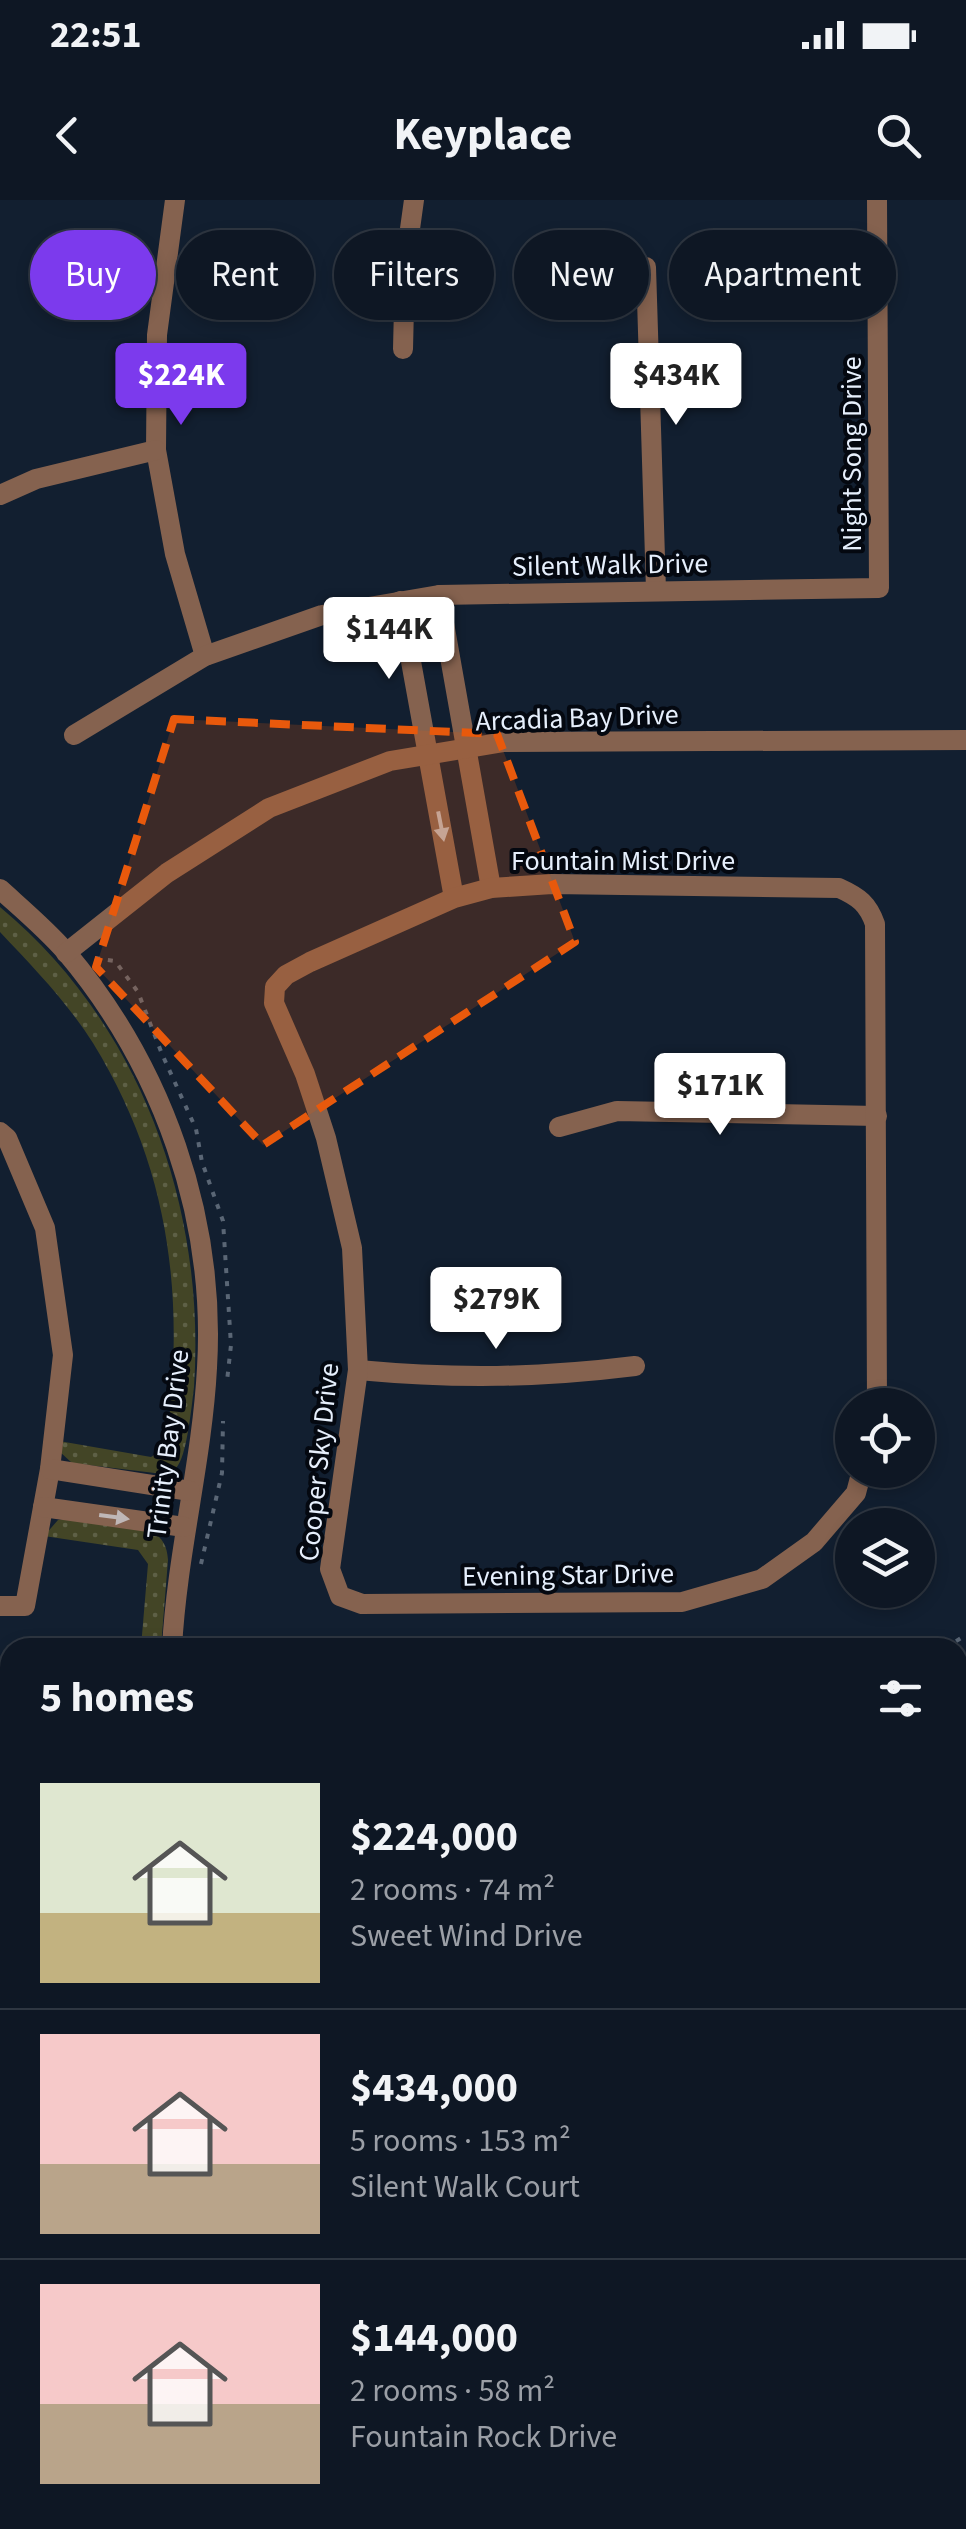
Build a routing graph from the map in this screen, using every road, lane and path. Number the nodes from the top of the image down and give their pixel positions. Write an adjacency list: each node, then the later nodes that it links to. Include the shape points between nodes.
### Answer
1 (176, 200): 6 (street, via 156,335)
2 (414, 200): 5 (street)
3 (877, 200): 8 (street, Night Song Drive)
4 (648, 320): 9 (street)
5 (403, 349)
6 (156, 450): 7 (street); 12 (street)
7 (0, 494)
8 (879, 588): 9 (street, Silent Walk Drive)
9 (656, 590): 10 (street, Silent Walk Drive)
10 (440, 595): 11 (street, Silent Walk Drive); 15 (street)
11 (400, 601): 12 (street, Silent Walk Drive, via 322,615); 16 (street)
12 (205, 656): 13 (street, Silent Walk Drive)
13 (74, 735)
14 (966, 740): 15 (street, Arcadia Bay Drive, via 504,742)
15 (464, 748): 16 (street, Arcadia Bay Drive); 17 (street)
16 (427, 754): 19 (street, one-way to 19); 20 (street, Arcadia Bay Drive, via 390,761 268,808 167,873)
17 (490, 888): 19 (street, Fountain Mist Drive); 22 (street, Fountain Mist Drive, via 840,888 869,906 876,924)
18 (0, 889): 20 (street, Trinity Bay Drive)
19 (454, 898): 21 (street, Fountain Mist Drive, via 310,962)
20 (66, 953): 30 (street, Trinity Bay Drive, via 134,1052 188,1180 207,1314 207,1368)
21 (275, 987): 26 (street, Cooper Sky Drive, via 274,1003 326,1138 352,1248)
22 (877, 1116): 23 (street, via 617,1111); 27 (street)
23 (559, 1127)
24 (0, 1132): 28 (street, via 45,1228 63,1355)
25 (635, 1366): 26 (street, via 549,1376)
26 (358, 1370): 33 (street, Cooper Sky Drive, via 330,1569)
27 (876, 1388)
28 (50, 1469): 30 (street); 31 (street)
29 (857, 1488): 33 (street, Evening Star Drive, via 814,1542 762,1579 682,1602 362,1604)
30 (190, 1491): 32 (street, Trinity Bay Drive)
31 (43, 1507): 32 (street, one-way to 32); 34 (street, via 24,1606)
32 (184, 1527): 35 (street, Trinity Bay Drive)
33 (340, 1596)
34 (0, 1606)
35 (173, 1638)

